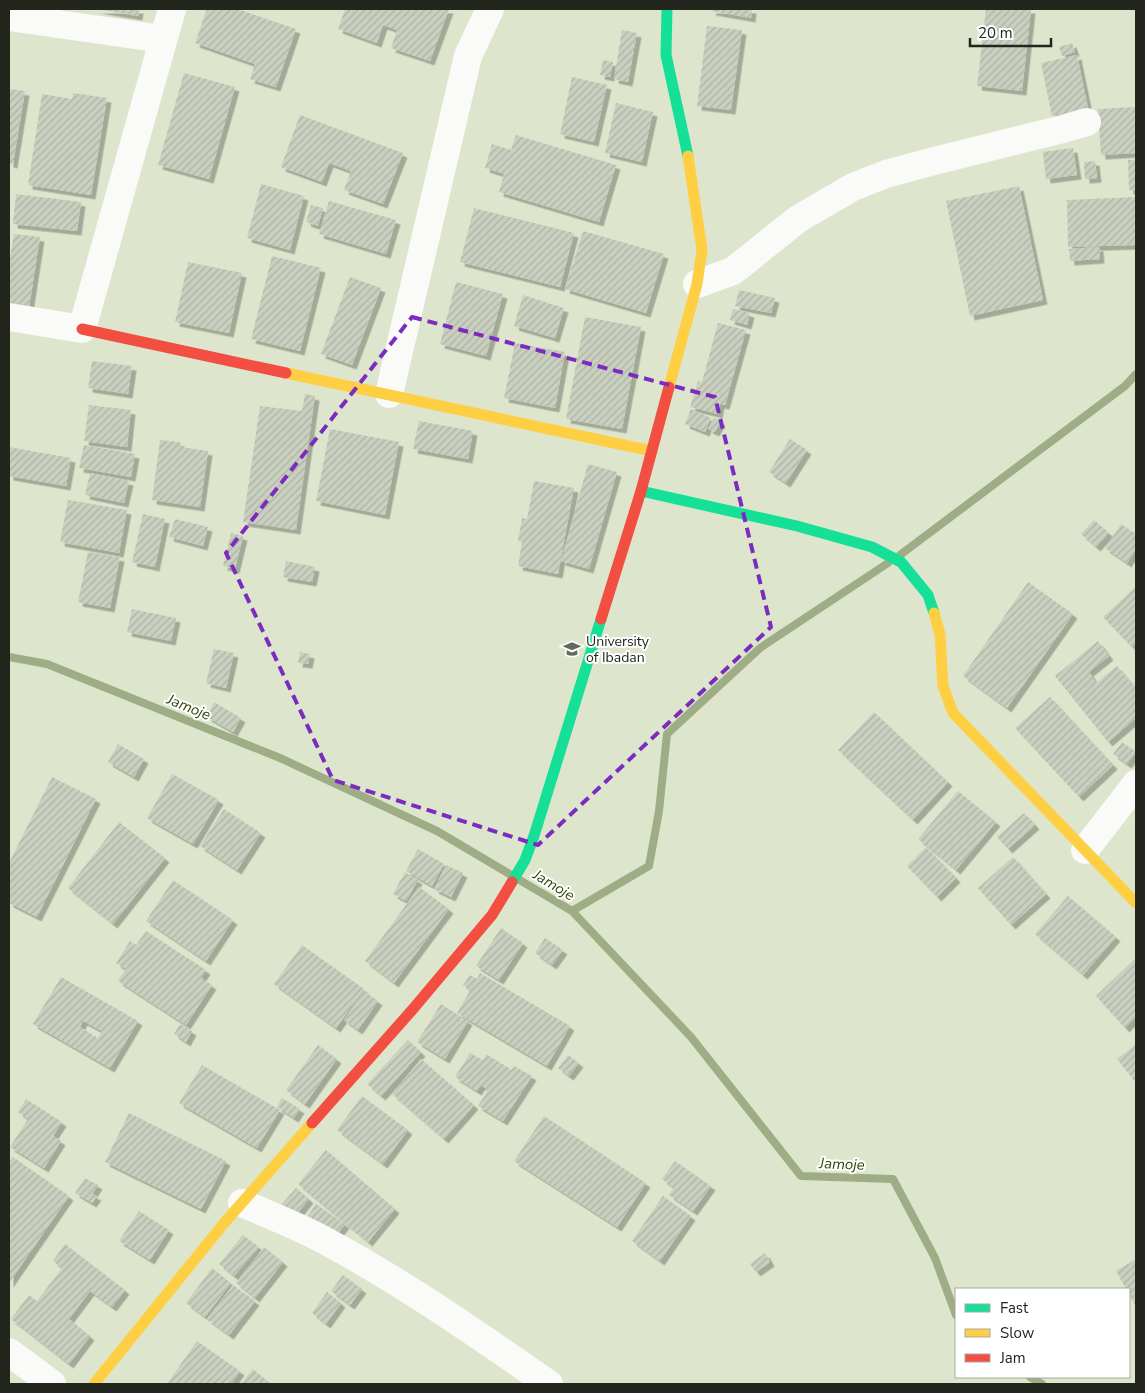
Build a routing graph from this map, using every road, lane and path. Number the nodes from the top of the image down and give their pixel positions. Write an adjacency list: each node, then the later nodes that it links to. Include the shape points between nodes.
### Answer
1 (172, 9): 5 (street)
2 (490, 9): 10 (street, via 468,56)
3 (667, 9): 7 (street, via 666,55 692,172 702,250)
4 (9, 17): 5 (street)
5 (163, 39): 9 (street)
6 (1087, 122): 7 (street, via 886,174 853,187 798,219 733,271)
7 (697, 284): 11 (street)
8 (9, 317): 9 (street)
9 (82, 329): 10 (street)
10 (389, 394): 11 (street)
11 (652, 451): 12 (street)
12 (641, 491): 14 (street, via 797,526 872,547 901,562 928,595 940,634 943,686 953,713); 16 (street, via 525,860 492,915)
13 (1136, 784): 14 (street)
14 (1085, 850): 15 (street)
15 (1136, 902)
16 (242, 1203): 19 (street); 20 (street, via 320,1238 367,1264)
17 (9, 1352): 18 (street)
18 (52, 1384)
19 (94, 1384)
20 (549, 1384)

